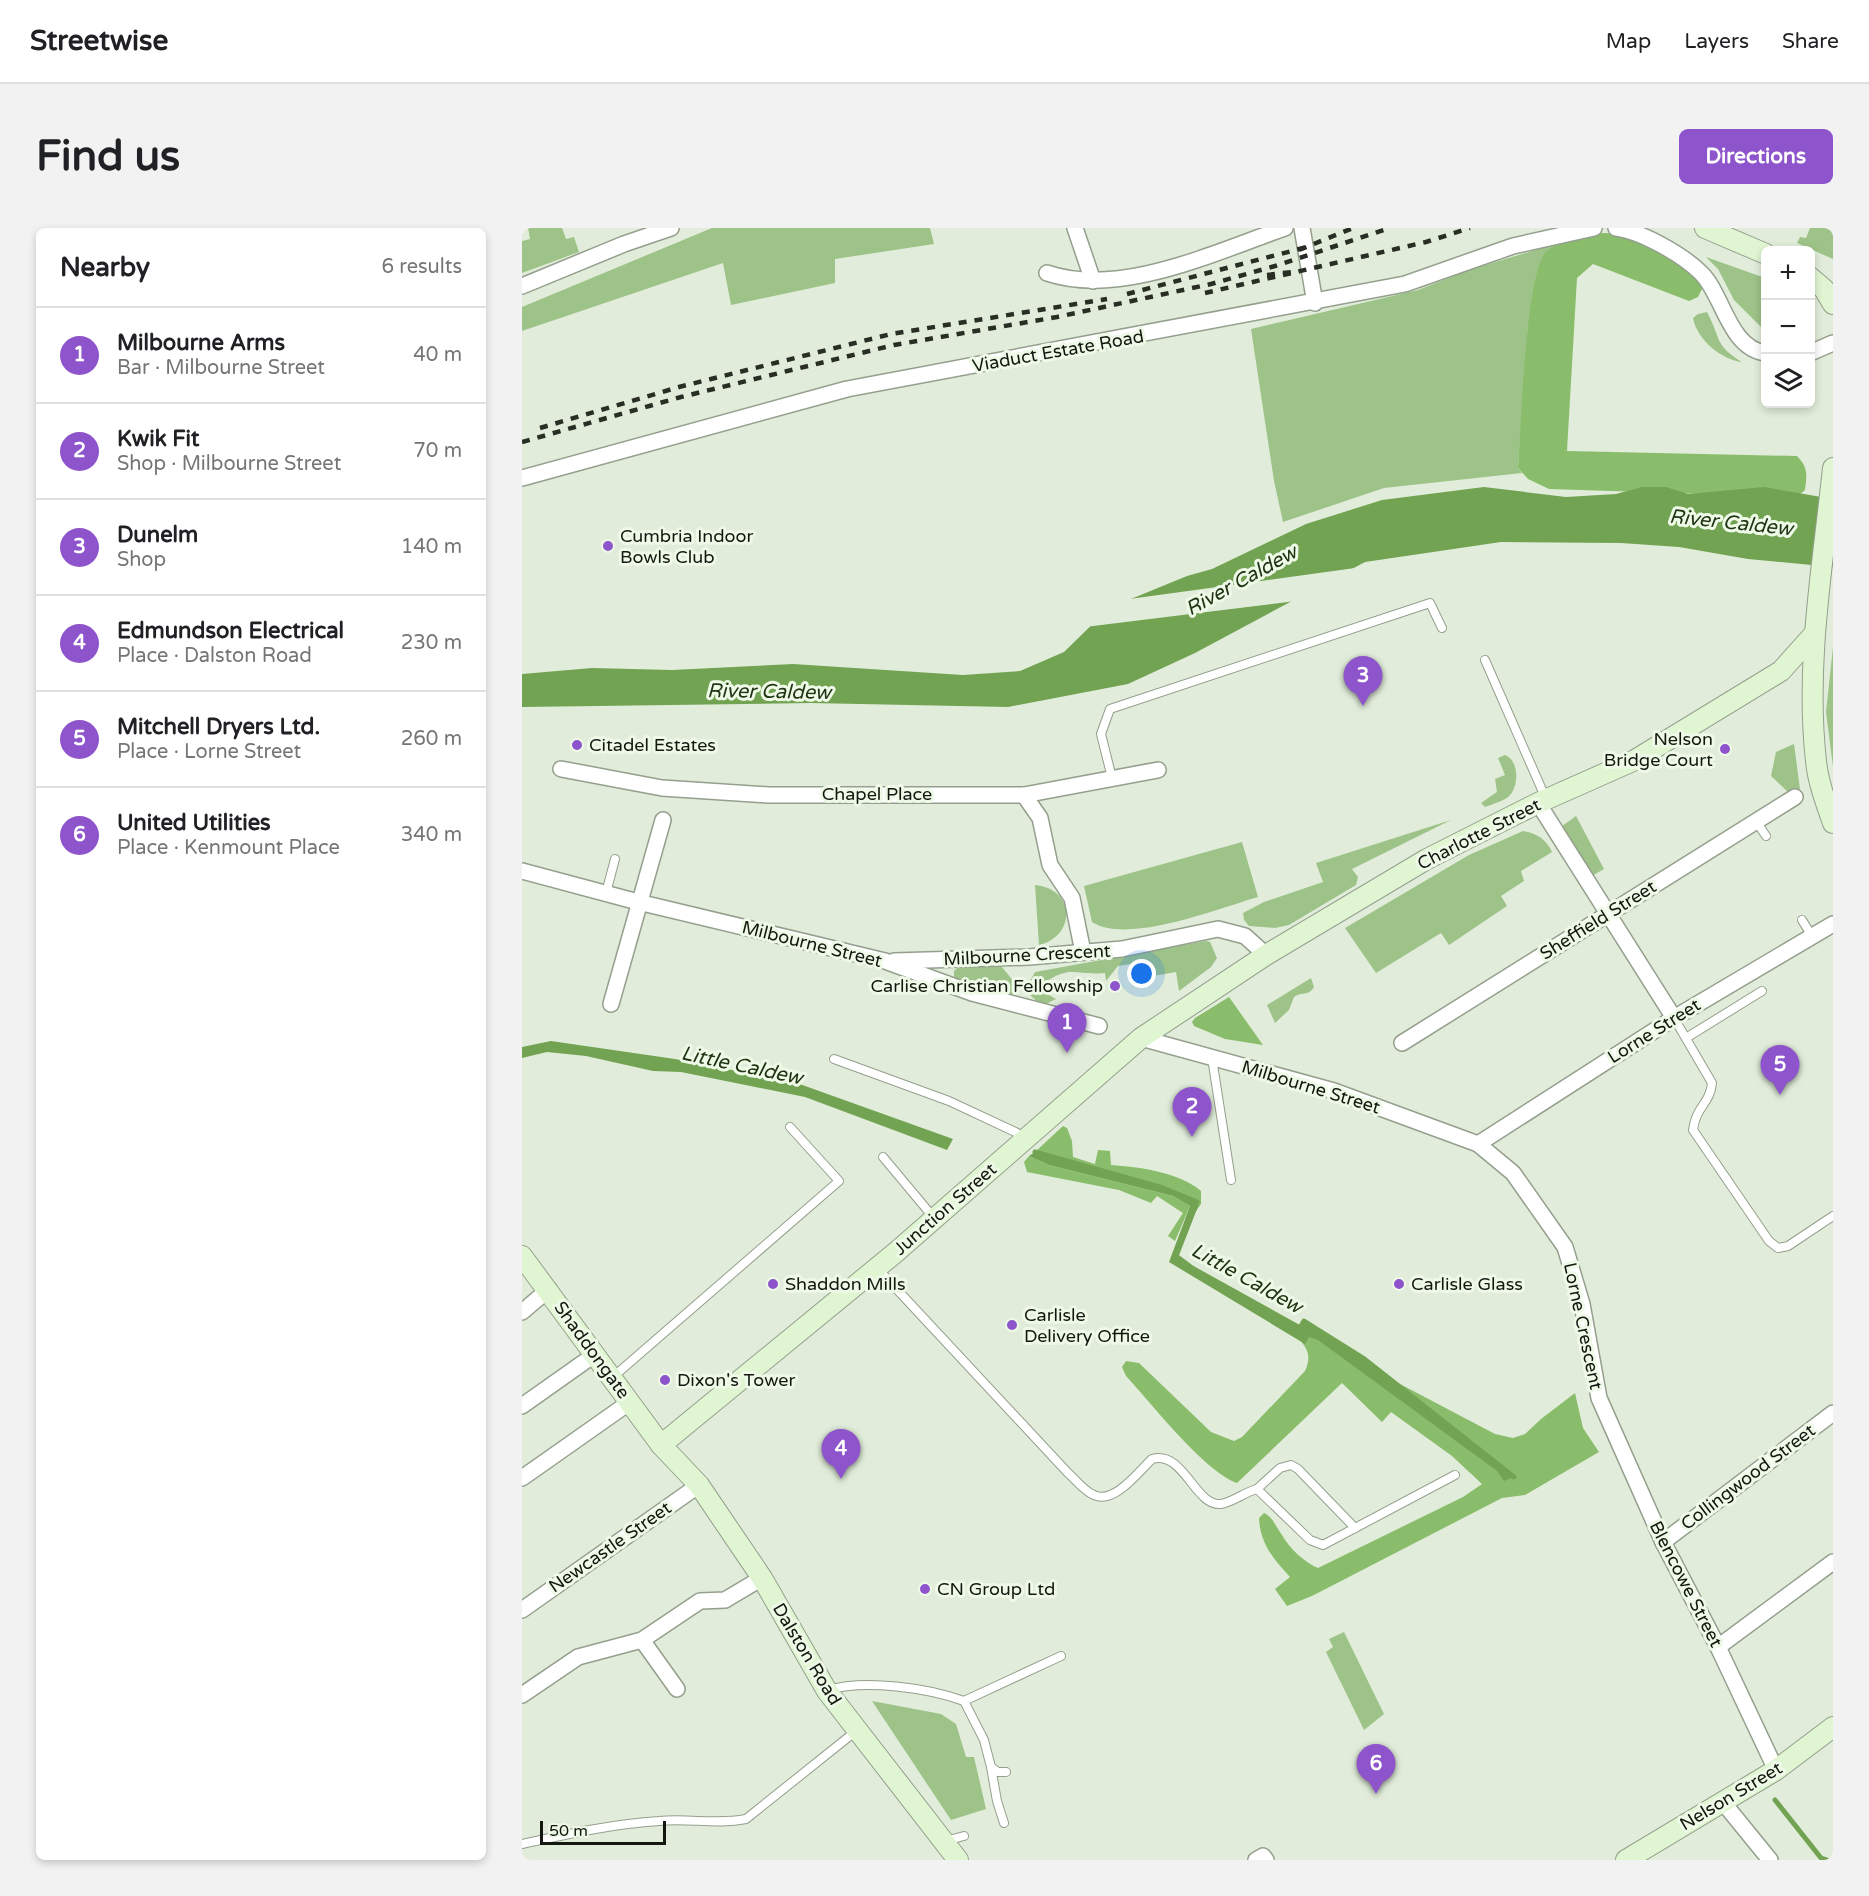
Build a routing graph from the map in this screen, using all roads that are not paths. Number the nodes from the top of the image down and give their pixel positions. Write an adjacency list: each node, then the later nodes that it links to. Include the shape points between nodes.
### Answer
1 (671, 228): 12 (street)
2 (1075, 228): 10 (street)
3 (1285, 228): 10 (street, via 1168,268)
4 (1302, 228): 13 (street)
5 (1594, 228): 13 (street, Viaduct Estate Road, via 1513,246 1405,284)
6 (1616, 228): 16 (street, via 1644,237 1701,273 1740,337)
7 (1705, 228): 8 (street)
8 (1761, 252)
9 (1047, 273): 10 (street, via 1068,280)
10 (1093, 281)
11 (1815, 281): 14 (street)
12 (522, 286)
13 (1315, 303): 19 (street, Viaduct Estate Road, via 847,388)
14 (1833, 304)
15 (1833, 343): 17 (street)
16 (1761, 351)
17 (1815, 351)
18 (1833, 468): 21 (street)
19 (522, 478)
20 (1442, 628): 25 (lane, via 1430,603 1110,709 1101,734)
21 (1815, 633): 28 (street, Charlotte Street, via 1781,671 1635,760); 31 (street, via 1812,701 1816,763)
22 (1485, 660): 28 (lane)
23 (561, 769): 26 (street, Chapel Place, via 662,788 768,795)
24 (1158, 770): 25 (street, Chapel Place)
25 (1112, 778): 26 (street, Chapel Place)
26 (1024, 795): 41 (street, via 1040,818 1050,865 1072,898)
27 (1795, 797): 30 (street, Sheffield Street)
28 (1542, 802): 37 (street); 42 (street, Charlotte Street, via 1427,859)
29 (663, 820): 36 (street)
30 (1756, 821): 32 (lane); 37 (street, Sheffield Street)
31 (1833, 823)
32 (1766, 836)
33 (615, 859): 35 (lane)
34 (522, 871): 35 (street, Milbourne Street)
35 (606, 893): 36 (street, Milbourne Street)
36 (638, 902): 43 (street, Milbourne Street); 45 (street)
37 (1607, 914): 46 (street); 50 (street, Sheffield Street)
38 (1802, 920): 40 (lane)
39 (1833, 924): 40 (street, Lorne Street)
40 (1812, 936): 46 (street, Lorne Street)
41 (1083, 952): 42 (street, Milbourne Crescent, via 1122,950 1218,929 1245,936); 43 (street, Milbourne Crescent)
42 (1266, 955): 48 (street, Charlotte Street)
43 (885, 961): 47 (street, Milbourne Street, via 972,993)
44 (1762, 991): 49 (lane)
45 (611, 1004)
46 (1674, 1018): 49 (lane); 55 (street, Lorne Street)
47 (1099, 1026)
48 (1141, 1038): 51 (street, Milbourne Street); 54 (street, Junction Street)
49 (1686, 1038): 58 (lane, via 1712,1083 1711,1094 1695,1115 1693,1130 1769,1241 1778,1248 1788,1246)
50 (1402, 1043)
51 (1212, 1058): 55 (street, Milbourne Street, via 1334,1091); 57 (lane)
52 (834, 1059): 54 (lane, via 950,1101)
53 (790, 1127): 65 (lane, via 839,1181)
54 (1028, 1137): 59 (street, Junction Street)
55 (1478, 1144): 66 (street, Lorne Crescent, via 1514,1173 1566,1247 1582,1304)
56 (883, 1157): 59 (lane)
57 (1231, 1180)
58 (1833, 1216)
59 (935, 1218): 61 (street, Junction Street)
60 (522, 1256): 62 (street, Shaddongate)
61 (876, 1267): 70 (street, Junction Street); 74 (lane, via 1068,1473 1094,1495 1112,1496 1159,1457 1172,1461 1203,1495 1216,1503)
62 (549, 1289): 63 (street); 64 (street, Shaddongate)
63 (522, 1312)
64 (594, 1355): 65 (street, Shaddongate); 68 (street)
65 (612, 1378): 67 (street, Shaddongate)
66 (1599, 1398): 76 (street, Blencowe Street)
67 (630, 1402): 70 (street, Shaddongate); 72 (street)
68 (522, 1406)
69 (1833, 1413): 76 (street, Collingwood Street)
70 (661, 1445): 73 (street, Dalston Road)
71 (1455, 1475): 75 (lane)
72 (522, 1478)
73 (699, 1485): 78 (street, Dalston Road); 79 (street, Newcastle Street)
74 (1257, 1489): 75 (lane, via 1317,1544 1323,1545); 75 (lane, via 1280,1468 1291,1465)
75 (1355, 1528)
76 (1663, 1542): 81 (street, Blencowe Street)
77 (1833, 1562): 81 (street)
78 (762, 1578): 80 (street, via 725,1600 700,1601); 84 (street, Dalston Road)
79 (522, 1610)
80 (642, 1640): 83 (street); 85 (street, via 578,1657)
81 (1718, 1647): 90 (street, Blencowe Street)
82 (1061, 1656): 86 (lane)
83 (677, 1689)
84 (827, 1691): 86 (lane, via 841,1686 899,1689 942,1693); 88 (street, Dalston Road)
85 (522, 1695)
86 (964, 1701): 89 (lane, via 984,1740)
87 (1833, 1727): 90 (street, Nelson Street)
88 (856, 1731): 95 (street, Dalston Road); 96 (lane, via 746,1819 726,1823 678,1819 617,1823)
89 (992, 1767): 91 (lane); 93 (lane)
90 (1776, 1770): 92 (street, Nelson Street)
91 (1005, 1772)
92 (1722, 1801): 98 (street, Nelson Street); 99 (street)
93 (1004, 1823)
94 (964, 1836): 95 (lane)
95 (944, 1841): 97 (street, Dalston Road)
96 (522, 1844)
97 (958, 1860)
98 (1626, 1860)
99 (1770, 1860)

